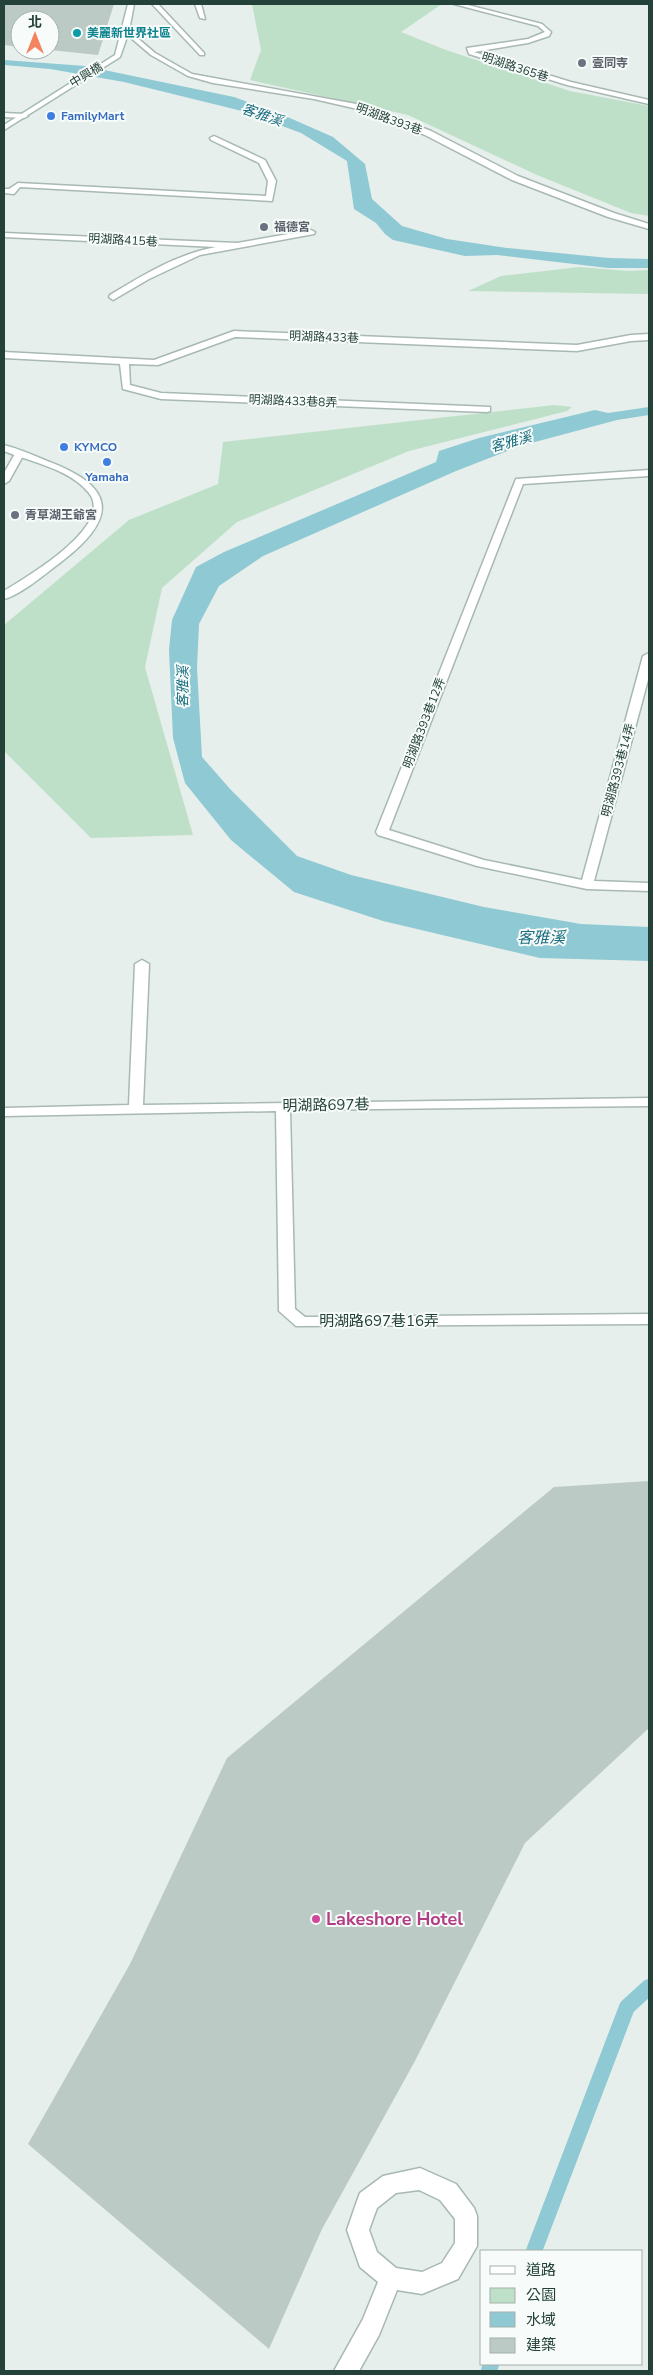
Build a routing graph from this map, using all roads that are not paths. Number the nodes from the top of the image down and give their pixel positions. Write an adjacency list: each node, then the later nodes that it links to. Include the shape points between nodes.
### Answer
1 (130, 4): 6 (street)
2 (155, 4): 7 (street)
3 (198, 4): 5 (street)
4 (457, 4): 8 (street, 明湖路365巷, via 540,25 548,32 538,40 469,49 471,52 569,84)
5 (203, 18)
6 (126, 31): 10 (street, 中興橋, via 118,56); 14 (street, 明湖路393巷, via 153,54 190,75 213,82 364,108 428,133 515,178 611,216)
7 (202, 54)
8 (649, 102)
9 (4, 115): 10 (street)
10 (24, 116): 11 (street, 中興橋)
11 (4, 128)
12 (214, 138): 13 (street, via 262,162 272,181 268,199 18,185 11,192)
13 (4, 191)
14 (649, 227)
15 (311, 232): 17 (street, 明湖路415巷)
16 (4, 235): 17 (street, 明湖路415巷)
17 (241, 246): 18 (street, 明湖路415巷, via 198,253 146,277)
18 (113, 297)
19 (649, 337): 21 (street, 明湖路433巷, via 577,348 234,334 155,363)
20 (4, 355): 21 (street, 明湖路433巷)
21 (124, 362): 22 (street, 明湖路433巷8弄, via 126,387 161,396)
22 (487, 409)
23 (4, 448): 24 (street)
24 (19, 454): 26 (street); 27 (street, via 77,478 98,500 99,511 96,521 82,539)
25 (649, 473): 29 (street, 明湖路393巷12弄, via 519,481 382,832 481,863)
26 (4, 482)
27 (4, 596)
28 (649, 656): 29 (street, 明湖路393巷14弄)
29 (588, 885): 30 (street, 明湖路393巷12弄)
30 (649, 887)
31 (142, 964): 34 (street)
32 (649, 1102): 33 (street, 明湖路697巷)
33 (283, 1106): 34 (street, 明湖路697巷); 36 (street, 明湖路697巷16弄, via 287,1311 302,1322)
34 (136, 1110): 35 (street, 明湖路697巷)
35 (4, 1112)
36 (649, 1319)
37 (391, 2278): 37 (street, via 422,2283 450,2271 466,2246 466,2216 448,2192 420,2179 390,2183 368,2202 358,2230 368,2259); 38 (street, via 371,2327)
38 (346, 2371)

